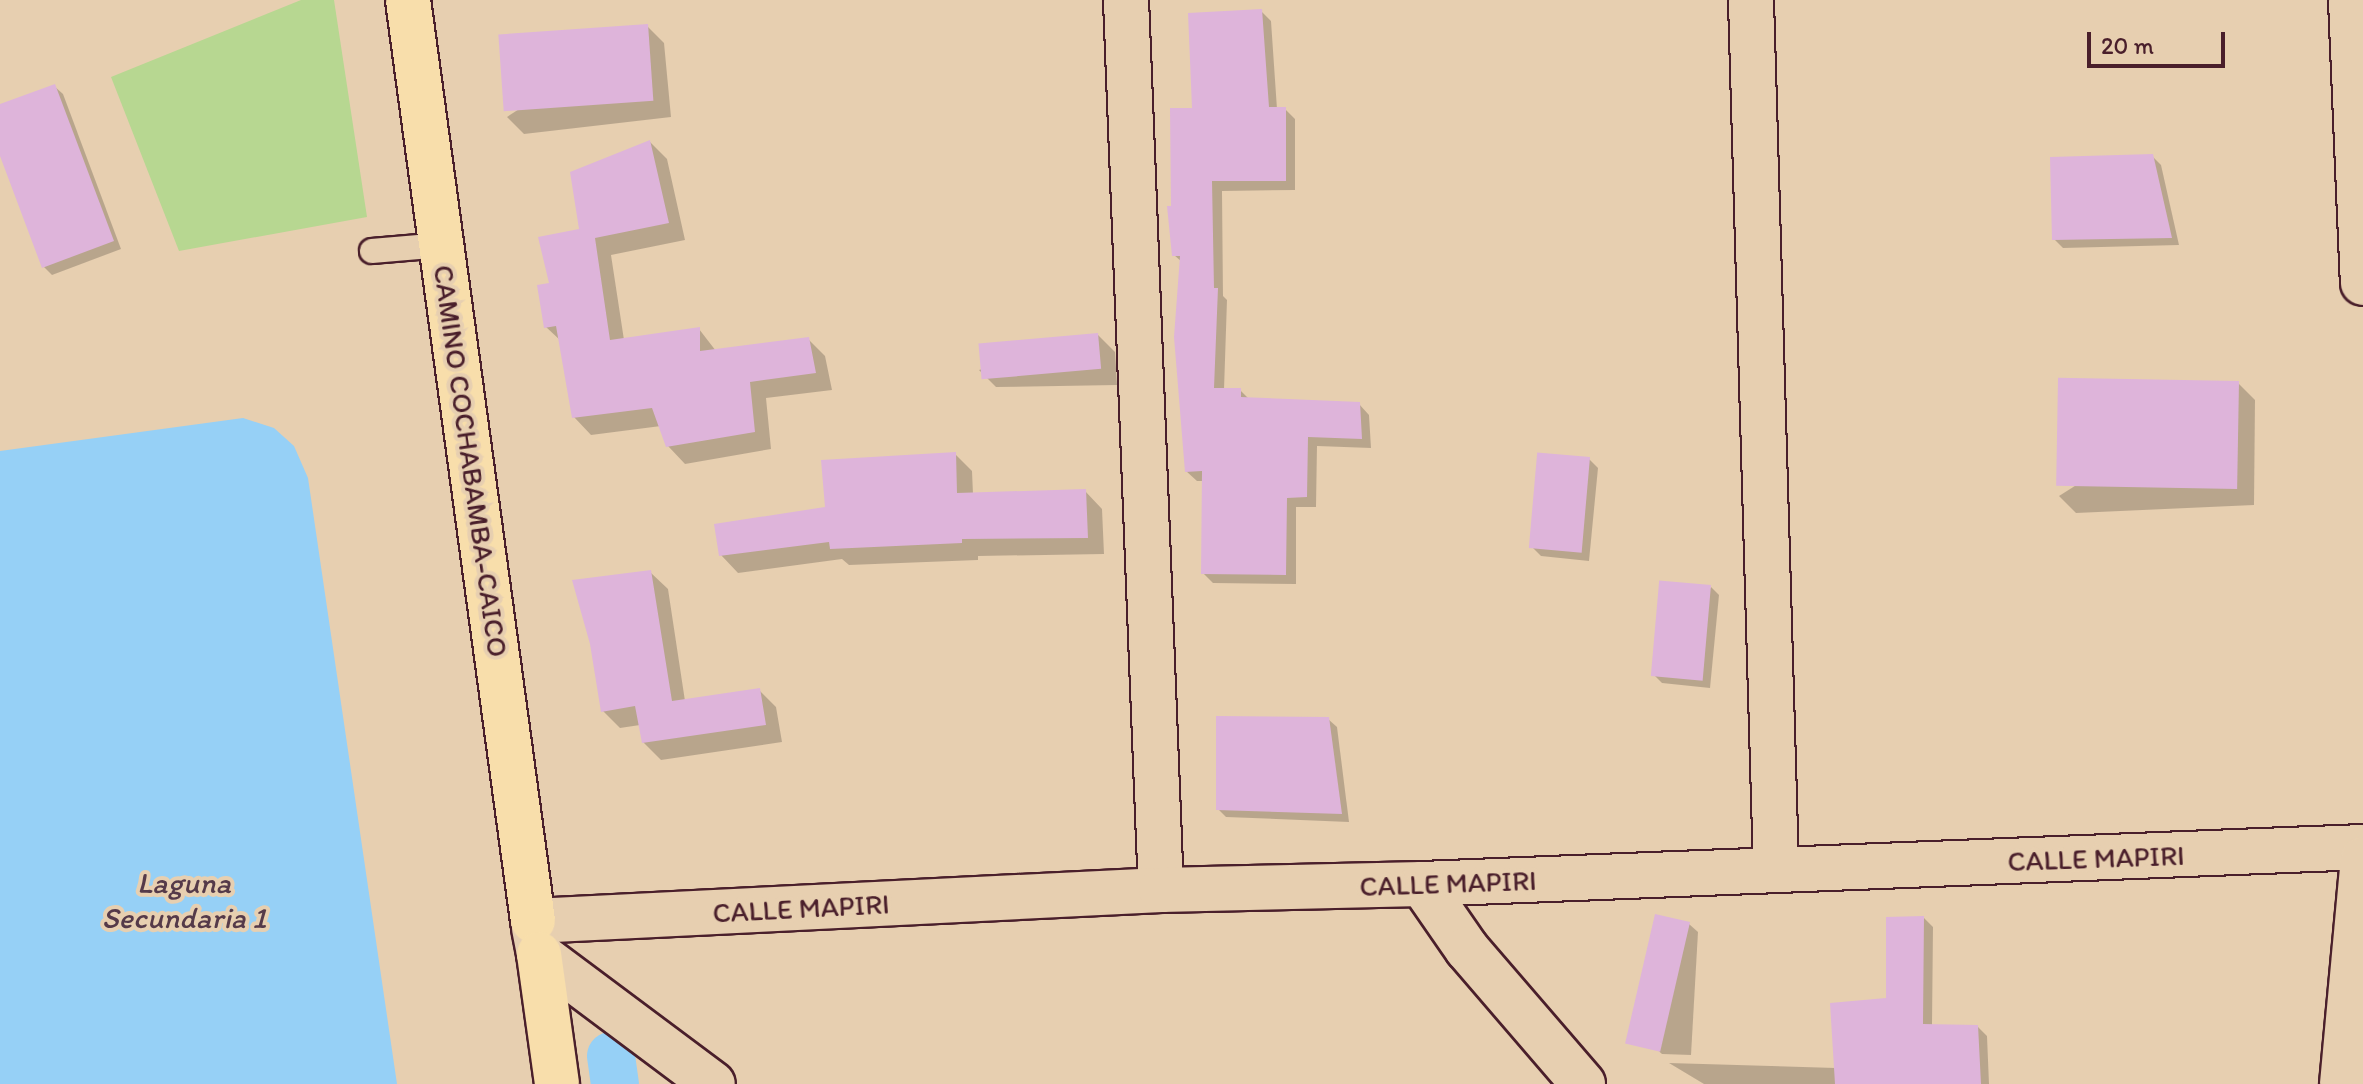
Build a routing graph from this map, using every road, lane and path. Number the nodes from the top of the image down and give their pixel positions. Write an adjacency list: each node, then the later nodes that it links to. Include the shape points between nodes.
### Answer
1 (408, 0): 5 (main road, CAMINO COCHABAMBA-CAICO)
2 (1126, 0): 12 (street)
3 (1751, 0): 10 (street)
4 (2351, 0): 7 (street)
5 (442, 245): 6 (lane); 13 (main road, CAMINO COCHABAMBA-CAICO)
6 (372, 251)
7 (2363, 283)
8 (2363, 847): 10 (street, CALLE MAPIRI)
9 (2363, 859): 17 (street)
10 (1776, 870): 11 (street, CALLE MAPIRI)
11 (1422, 884): 12 (street, CALLE MAPIRI); 16 (street, via 1467,949)
12 (1161, 890): 13 (street, CALLE MAPIRI)
13 (536, 938): 14 (main road, CAMINO COCHABAMBA-CAICO); 15 (street)
14 (557, 1084)
15 (713, 1084)
16 (1583, 1084)
17 (2342, 1084)

